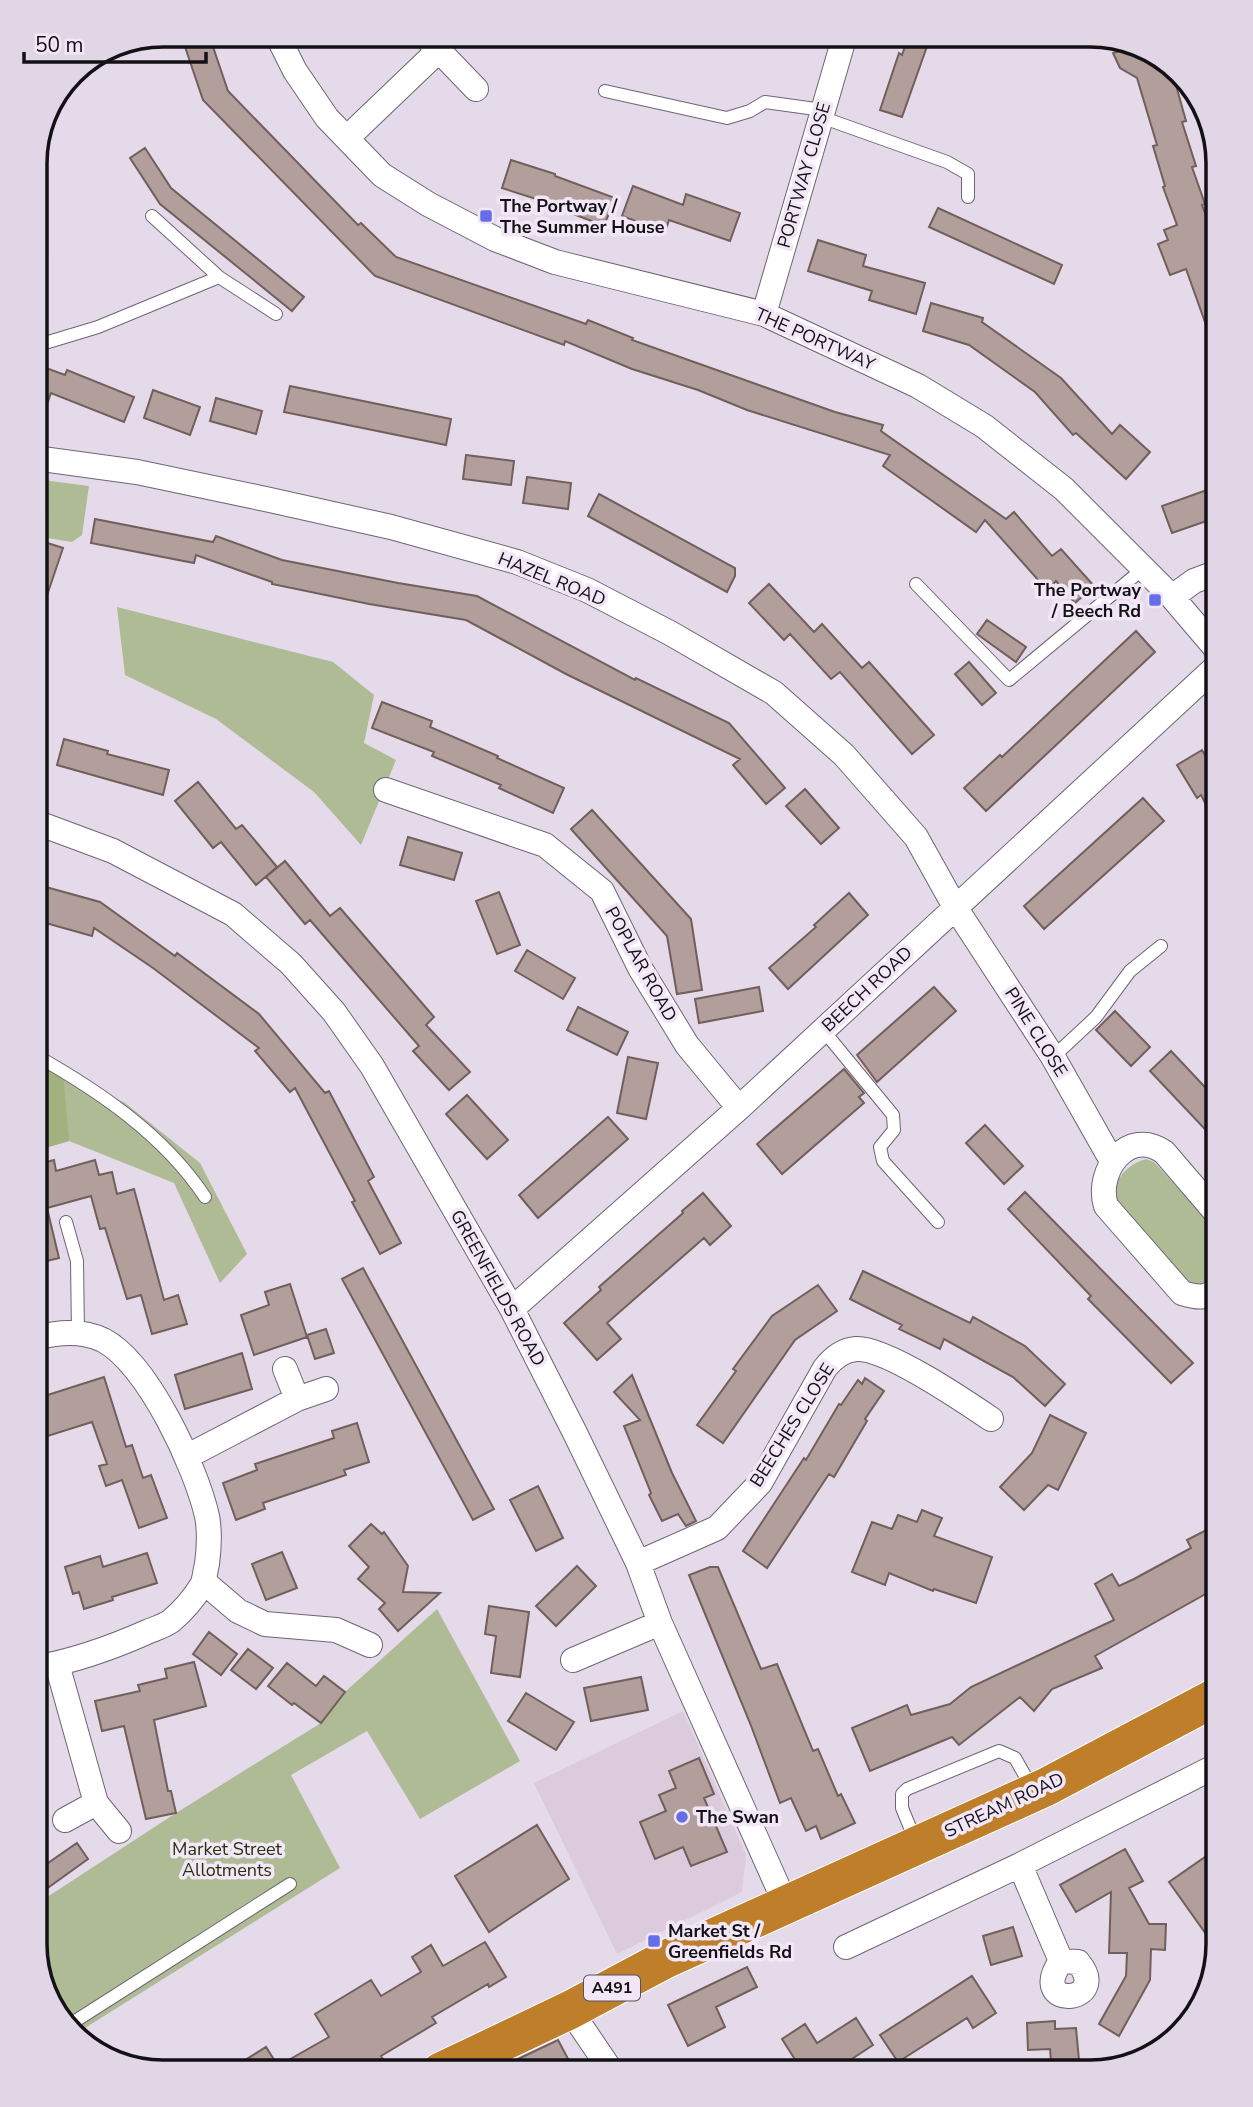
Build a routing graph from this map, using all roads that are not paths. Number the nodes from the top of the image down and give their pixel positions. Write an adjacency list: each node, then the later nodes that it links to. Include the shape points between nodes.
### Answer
1 (283, 47): 8 (street, THE PORTWAY, via 327,118)
2 (427, 47): 8 (street)
3 (435, 47): 5 (street)
4 (842, 47): 7 (street, PORTWAY CLOSE)
5 (476, 89)
6 (605, 92): 7 (lane, via 727,118 765,102)
7 (822, 114): 9 (lane, via 947,162 968,174); 13 (street, PORTWAY CLOSE)
8 (347, 138): 13 (street, THE PORTWAY, via 382,175 495,239 555,262)
9 (968, 197)
10 (152, 216): 11 (lane)
11 (219, 277): 12 (lane); 14 (lane, via 98,327)
12 (276, 314)
13 (764, 314): 16 (street, THE PORTWAY, via 918,386 984,426 1064,489)
14 (47, 342)
15 (47, 460): 24 (street, HAZEL ROAD, via 137,472 391,527 517,562 587,590 774,693 845,755 916,837)
16 (1144, 568): 18 (lane, via 1009,680); 19 (street, THE PORTWAY)
17 (1206, 576): 19 (street)
18 (916, 584)
19 (1172, 597): 20 (street, THE PORTWAY)
20 (1206, 637)
21 (1206, 676): 24 (street, BEECH ROAD)
22 (403, 787): 29 (street, POPLAR ROAD, via 545,845 602,891 640,968 687,1045)
23 (47, 826): 36 (street, GREENFIELDS ROAD, via 113,851 233,914 291,964 334,1012 372,1066)
24 (955, 907): 26 (street, BEECH ROAD); 27 (street, PINE CLOSE)
25 (1161, 946): 27 (lane, via 1130,971 1096,1017)
26 (823, 1030): 29 (street, BEECH ROAD); 34 (lane, via 893,1115 894,1130 880,1147 883,1161)
27 (1053, 1056): 30 (street, PINE CLOSE)
28 (47, 1062): 31 (lane, via 79,1080 155,1138)
29 (740, 1108): 36 (street, BEECH ROAD)
30 (1112, 1161): 32 (street, via 1131,1147 1155,1146); 35 (street, via 1104,1188 1106,1206 1182,1293)
31 (205, 1197)
32 (1206, 1200)
33 (66, 1222): 37 (lane, via 77,1261)
34 (938, 1222)
35 (1206, 1297)
36 (512, 1309): 44 (street, GREENFIELDS ROAD)
37 (78, 1333): 38 (street); 43 (street, via 121,1352 150,1389)
38 (47, 1336)
39 (285, 1369): 41 (street)
40 (326, 1389): 41 (street)
41 (297, 1399): 43 (street)
42 (991, 1419): 44 (street, BEECHES CLOSE, via 941,1385 877,1354 858,1348 842,1352 825,1368 760,1483 717,1528)
43 (188, 1456): 45 (street, via 207,1517)
44 (638, 1563): 46 (street, GREENFIELDS ROAD)
45 (204, 1582): 47 (street, via 238,1611 265,1624 336,1630); 49 (street, via 169,1622 117,1646)
46 (660, 1623): 48 (street); 60 (street, GREENFIELDS ROAD)
47 (370, 1645)
48 (573, 1660)
49 (47, 1666)
50 (47, 1669): 54 (street)
51 (1206, 1704): 53 (highway, STREAM ROAD / A491)
52 (1206, 1771): 58 (street)
53 (1034, 1792): 57 (highway, STREAM ROAD / A491); 57 (lane, via 1015,1758 999,1751 907,1789 902,1794 902,1808)
54 (96, 1803): 55 (street); 56 (street)
55 (65, 1820)
56 (119, 1831)
57 (918, 1845): 60 (highway, STREAM ROAD / A491)
58 (1020, 1866): 61 (street); 62 (street)
59 (290, 1884): 64 (lane)
60 (786, 1905): 63 (highway, A491, via 664,1960)
61 (846, 1947)
62 (1061, 1961)
63 (570, 2011): 65 (highway, A491); 66 (street)
64 (76, 2020)
65 (466, 2060)
66 (604, 2060)

